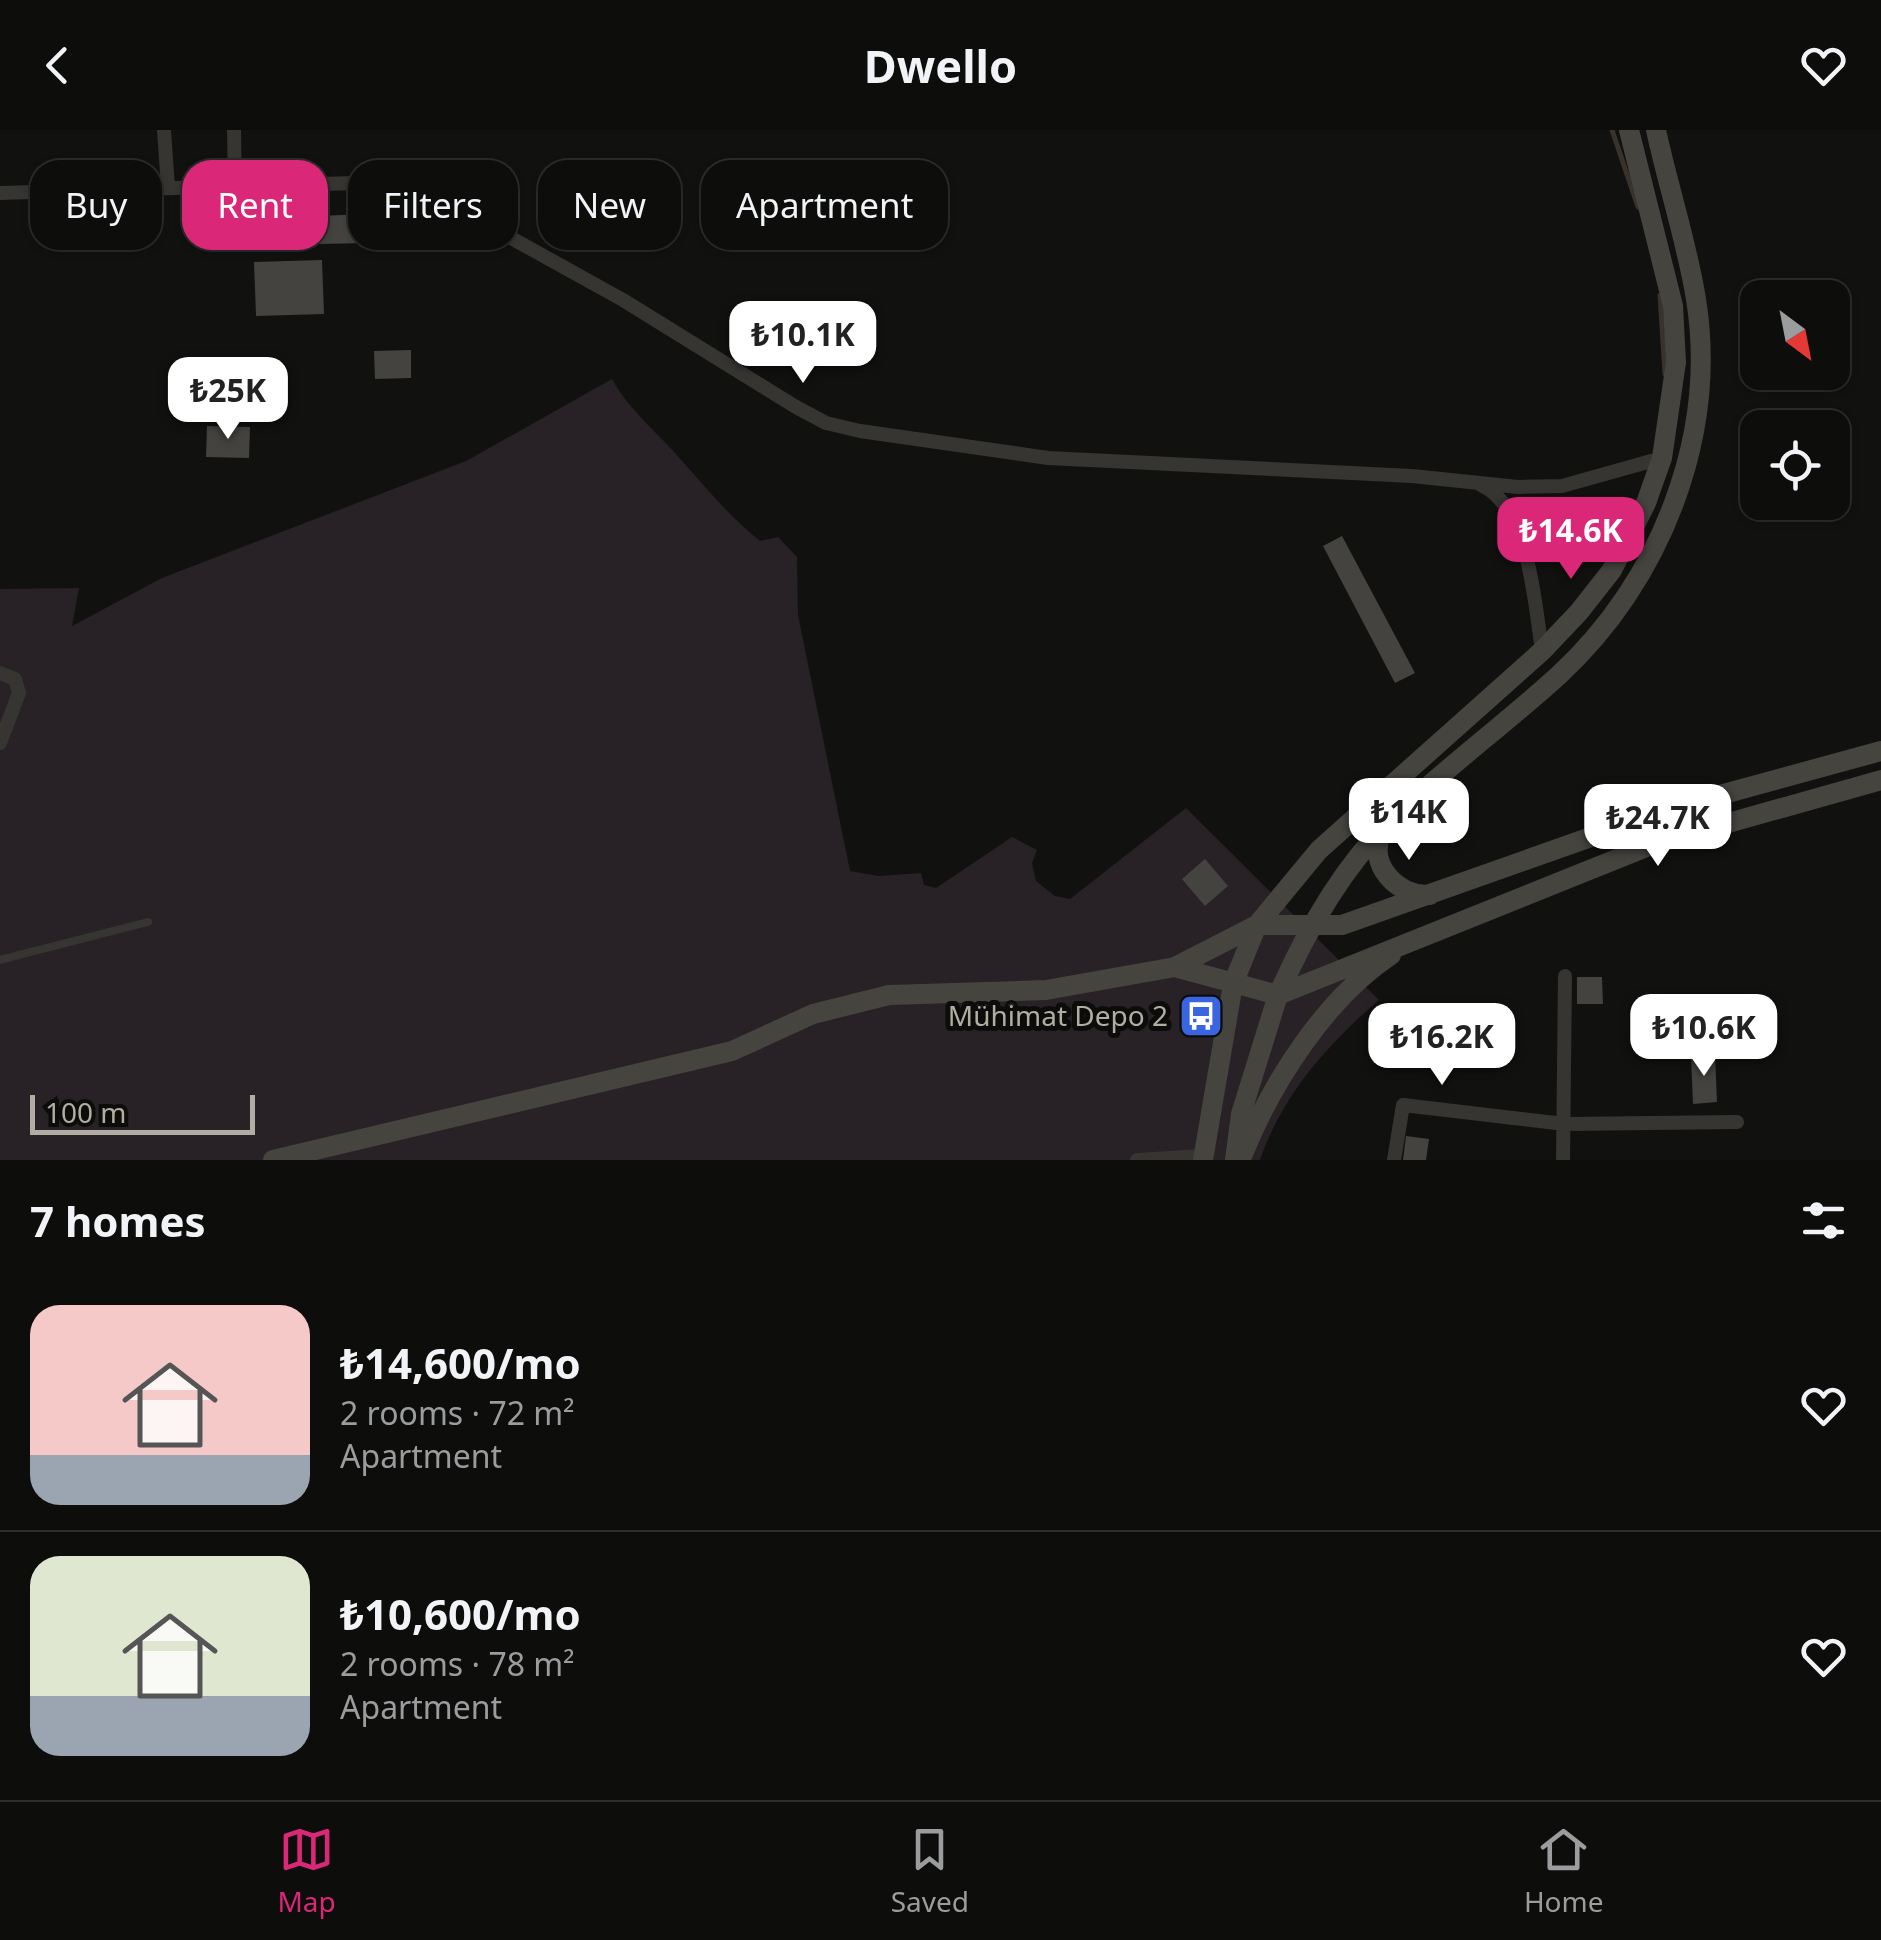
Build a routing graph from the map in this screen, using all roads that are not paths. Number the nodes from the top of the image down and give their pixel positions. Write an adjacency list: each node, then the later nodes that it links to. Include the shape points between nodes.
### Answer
1 (164, 130): 8 (street)
2 (234, 130): 5 (street)
3 (1629, 130): 10 (street, via 1673,306 1676,362)
4 (1656, 130): 17 (street, via 1696,301 1696,412 1672,515 1603,629)
5 (235, 160)
6 (328, 183): 11 (street, via 422,188 826,423 1048,458)
7 (182, 187): 8 (street)
8 (168, 188): 9 (street)
9 (0, 194)
10 (1662, 458): 11 (street, via 1562,486); 12 (street, via 1612,570)
11 (1473, 481): 12 (street, via 1509,510 1529,572)
12 (1542, 652): 21 (street, via 1318,850)
13 (0, 673): 14 (street, via 19,688)
14 (0, 743)
15 (1881, 751): 18 (street, via 1676,807)
16 (1881, 780): 22 (street, via 1654,844)
17 (1385, 826): 18 (street, via 1378,839 1383,870 1406,891); 20 (street)
18 (1437, 895): 20 (street, via 1342,925)
19 (148, 922): 23 (lane)
20 (1309, 925): 21 (street); 27 (street)
21 (1257, 926): 24 (street); 26 (street)
22 (1426, 932): 27 (street); 33 (street, via 1374,966 1327,1015)
23 (0, 960)
24 (1174, 967): 26 (street); 31 (street, via 1046,990 890,995 813,1014 732,1052)
25 (1565, 976): 29 (street)
26 (1233, 984): 27 (street); 30 (street)
27 (1278, 995): 33 (street, via 1242,1114)
28 (1736, 1122): 29 (street)
29 (1565, 1124): 34 (street, via 1403,1105); 35 (street)
30 (1203, 1158): 32 (street)
31 (272, 1160)
32 (1137, 1160)
33 (1237, 1160)
34 (1394, 1160)
35 (1564, 1160)

